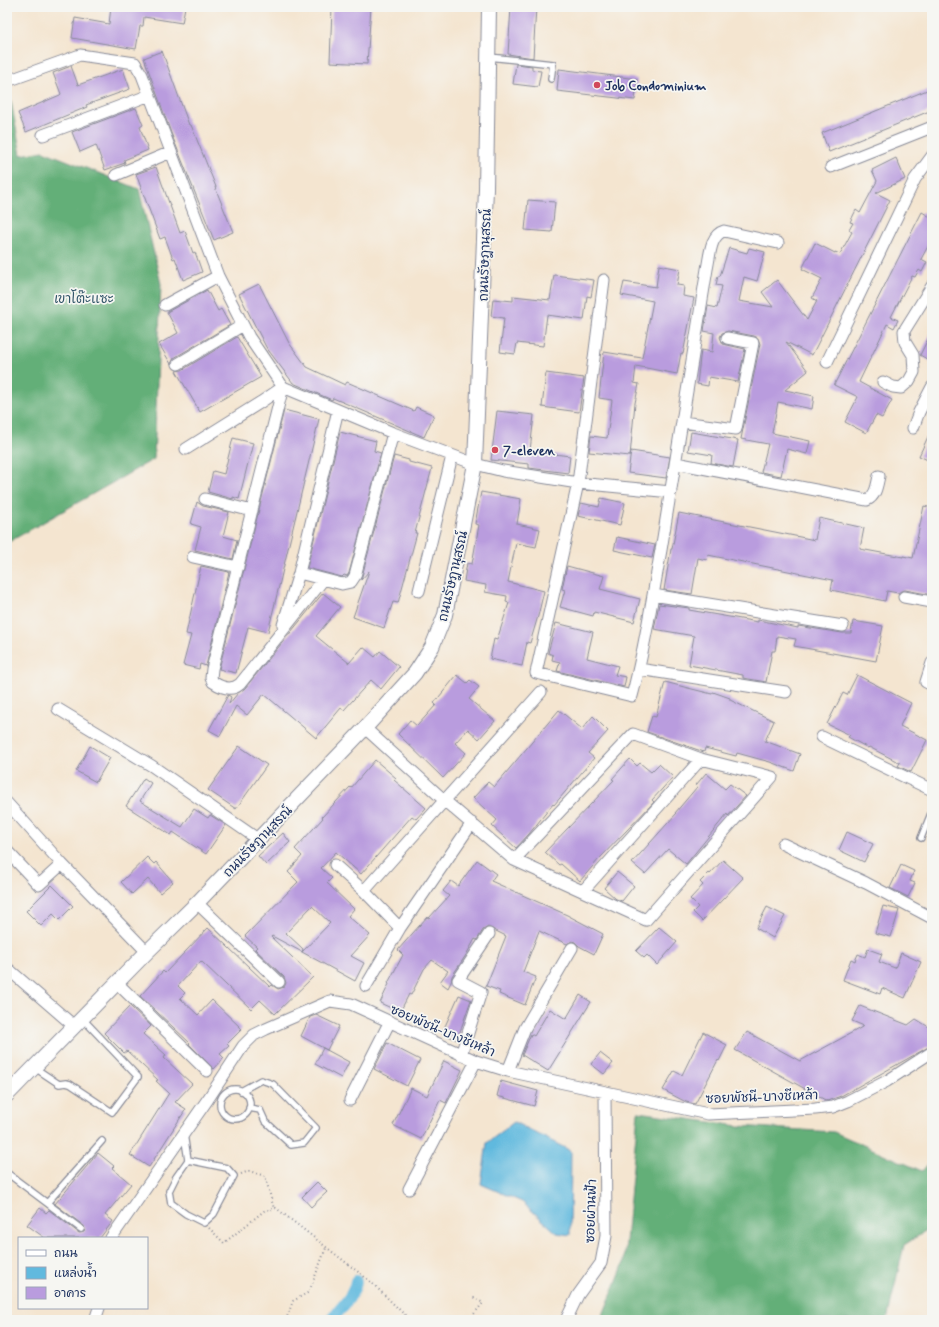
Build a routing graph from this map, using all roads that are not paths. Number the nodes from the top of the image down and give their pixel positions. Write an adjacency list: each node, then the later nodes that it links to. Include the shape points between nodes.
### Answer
1 (489, 7): 2 (street, ถนนรัษฎานุสรณ์)
2 (488, 57): 4 (lane, via 553,64); 31 (street, ถนนรัษฎานุสรณ์, via 482,328)
3 (7, 78): 5 (street, via 13,79 80,55 135,63)
4 (551, 79)
5 (150, 95): 7 (street); 8 (street)
6 (932, 127): 10 (street)
7 (43, 135)
8 (171, 152): 11 (street); 13 (street)
9 (932, 156): 19 (street, via 915,179)
10 (831, 167)
11 (116, 175)
12 (778, 243): 25 (street, via 724,231 719,232 714,238)
13 (218, 276): 16 (street); 17 (street)
14 (604, 280): 33 (street)
15 (932, 286): 21 (street, via 904,331 905,342 913,355 914,372 901,388)
16 (165, 305)
17 (243, 325): 20 (street); 22 (street)
18 (726, 338): 25 (street, via 753,343 736,429)
19 (827, 362)
20 (178, 364)
21 (883, 382)
22 (283, 387): 24 (street); 28 (street); 36 (street)
23 (932, 387): 26 (street)
24 (338, 410): 27 (street); 39 (street)
25 (682, 422): 30 (street)
26 (913, 428)
27 (393, 433): 29 (street); 40 (street, via 355,576 347,584)
28 (186, 450)
29 (452, 456): 31 (street); 41 (street)
30 (676, 463): 32 (street, via 867,500 874,493); 34 (street)
31 (475, 464): 33 (street); 53 (street, ถนนรัษฎานุสรณ์, via 443,621 432,647 416,673)
32 (879, 476)
33 (578, 483): 34 (street); 48 (street, via 536,673 632,696)
34 (671, 492): 42 (street)
35 (205, 499): 36 (street)
36 (252, 511): 38 (street)
37 (193, 557): 38 (street)
38 (238, 567): 46 (street, via 212,669 213,682 231,689 235,688)
39 (299, 573): 40 (street); 46 (street)
40 (323, 580): 46 (street)
41 (419, 591)
42 (653, 594): 45 (street); 48 (street)
43 (904, 597): 44 (street)
44 (932, 602)
45 (843, 626)
46 (282, 629)
47 (932, 663): 49 (street, via 926,682)
48 (639, 669): 51 (street)
49 (932, 685)
50 (541, 692): 57 (street)
51 (786, 692)
52 (58, 709): 62 (street, via 152,766)
53 (365, 728): 57 (street); 62 (street, ถนนรัษฎานุสรณ์)
54 (822, 737): 56 (street)
55 (701, 759): 65 (street, via 633,734); 69 (street); 69 (street, via 772,777 646,920)
56 (932, 790)
57 (445, 801): 60 (street); 68 (street)
58 (7, 803): 66 (street)
59 (932, 811): 61 (lane)
60 (472, 823): 65 (street); 72 (street)
61 (921, 838)
62 (259, 840): 70 (street, ถนนรัษฎานุสรณ์)
63 (783, 844): 71 (street)
64 (7, 851): 66 (street, via 39,885)
65 (514, 860): 69 (street)
66 (62, 864): 75 (street)
67 (335, 865): 68 (street)
68 (364, 891): 72 (street)
69 (583, 891)
70 (197, 903): 75 (street, ถนนรัษฎานุสรณ์); 77 (street)
71 (932, 918)
72 (400, 928): 79 (street)
73 (489, 934): 83 (street, via 458,980 481,992)
74 (572, 948): 87 (street, via 525,1028)
75 (147, 952): 78 (street, ถนนรัษฎานุสรณ์)
76 (7, 968): 80 (street)
77 (279, 982)
78 (117, 983): 80 (street, ถนนรัษฎานุสรณ์); 86 (street)
79 (366, 986)
80 (78, 1022): 85 (street, ถนนรัษฎานุสรณ์); 85 (lane, via 138,1077 112,1112 70,1084 59,1084)
81 (389, 1023): 83 (street, ซอยพัชนี-บางชีเหล้า); 88 (street, ซอยพัชนี-บางชีเหล้า, via 351,1004 330,1001 254,1035); 94 (street)
82 (932, 1052): 90 (street, ซอยพัชนี-บางชีเหล้า, via 887,1080 833,1107 708,1114)
83 (461, 1055): 84 (street, ซอยพัชนี-บางชีเหล้า)
84 (476, 1061): 87 (street, ซอยพัชนี-บางชีเหล้า); 100 (street)
85 (34, 1067): 91 (street, ถนนรัษฎานุสรณ์)
86 (207, 1071)
87 (508, 1071): 90 (street, ซอยพัชนี-บางชีเหล้า)
88 (220, 1081): 92 (lane); 93 (street, ซอยพัชนี-บางชีเหล้า)
89 (242, 1091): 92 (lane, via 232,1089); 95 (lane, via 248,1098); 95 (lane, via 261,1080 273,1084 316,1128 304,1143 291,1145 265,1121 260,1110)
90 (605, 1092): 106 (street, ซอยผ่านฟ้า, via 606,1236 601,1263 578,1295)
91 (7, 1095)
92 (222, 1097): 93 (lane); 95 (lane, via 220,1109 226,1117 240,1118)
93 (208, 1099): 96 (street, ซอยพัชนี-บางชีเหล้า)
94 (350, 1100)
95 (249, 1108)
96 (184, 1134): 98 (lane); 103 (street, ซอยพัชนี-บางชีเหล้า)
97 (102, 1141): 101 (lane)
98 (188, 1160): 98 (lane, via 169,1191 171,1203 204,1223 214,1214 234,1176 228,1168)
99 (7, 1173): 101 (lane)
100 (409, 1189)
101 (48, 1203): 102 (lane)
102 (81, 1229)
103 (112, 1237)
104 (100, 1309): 105 (street)
105 (95, 1320)
106 (566, 1320)

